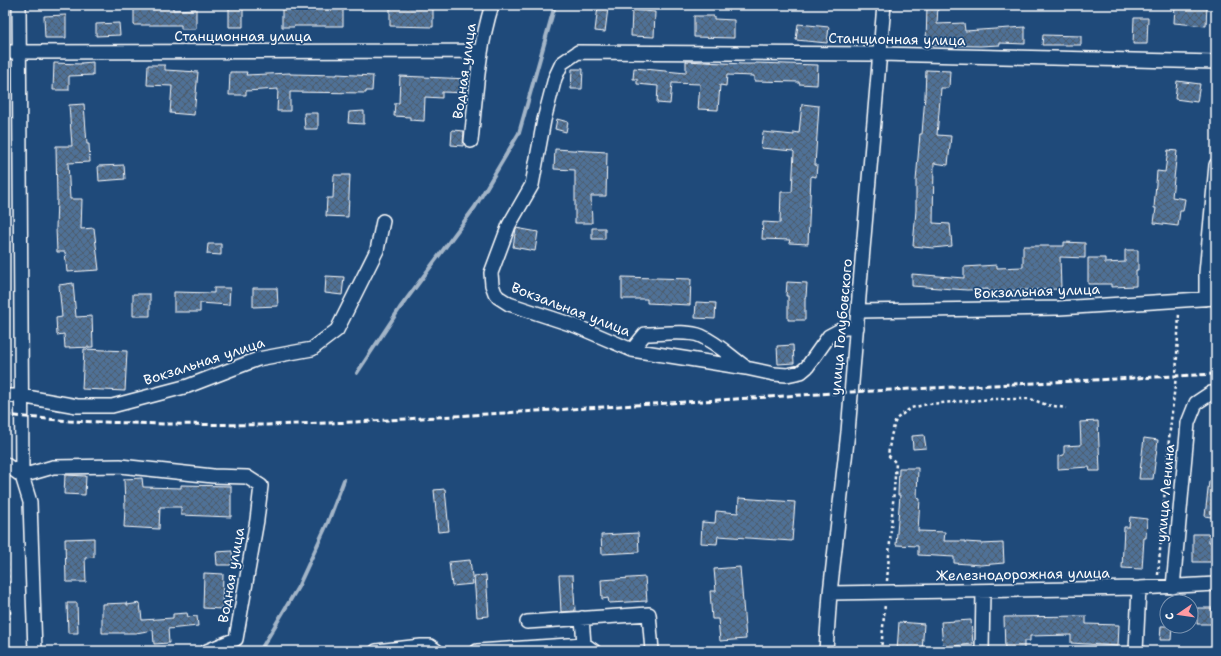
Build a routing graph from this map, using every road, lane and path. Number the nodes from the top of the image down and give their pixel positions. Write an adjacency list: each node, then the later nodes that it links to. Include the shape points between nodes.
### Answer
1 (19, 5): 5 (street)
2 (492, 5): 6 (street, Водная улица)
3 (884, 5): 8 (street, улица Голубовского)
4 (5, 52): 5 (street, Станционная улица)
5 (19, 52): 6 (street, Станционная улица); 21 (street)
6 (482, 52): 10 (street, Водная улица)
7 (578, 52): 8 (street, Станционная улица); 17 (street, Вокзальная улица, via 562,63 555,78 532,185 509,225 490,279 495,293 509,304 576,326)
8 (880, 54): 9 (street, Станционная улица); 15 (street, улица Голубовского)
9 (1216, 62)
10 (471, 141)
11 (1216, 165): 13 (street, via 1206,272)
12 (383, 221): 21 (street, Вокзальная улица, via 377,250 337,330 312,349 258,359 188,386 112,406 77,406)
13 (1211, 299): 14 (street, Вокзальная улица)
14 (1180, 300): 15 (street, Вокзальная улица, via 1059,308); 27 (path, via 1176,383)
15 (858, 311): 16 (street, улица Голубовского)
16 (857, 328): 18 (street, Вокзальная улица, via 844,328 829,336 807,367 800,372 774,374); 32 (street, улица Голубовского)
17 (632, 350): 18 (street, Вокзальная улица); 18 (street, via 645,334 700,335)
18 (746, 368)
19 (1216, 393): 28 (street, улица Ленина, via 1211,393 1196,403 1188,423)
20 (5, 396): 21 (street, Вокзальная улица)
21 (21, 396): 24 (street)
22 (1066, 408): 31 (path, via 1031,399 993,399 928,404 911,408 896,419 888,455 896,463)
23 (5, 464): 24 (street)
24 (22, 476): 37 (street, via 30,502); 38 (street, Водная улица, via 53,467 120,466 247,477 261,486 236,639)
25 (5, 527): 35 (path, via 10,613)
26 (1216, 584): 28 (street, Железнодорожная улица)
27 (1156, 587): 28 (street, Железнодорожная улица); 29 (street, Железнодорожная улица)
28 (1173, 587)
29 (1139, 588): 30 (street, Железнодорожная улица); 46 (street)
30 (983, 591): 31 (street, Железнодорожная улица); 45 (street)
31 (887, 592): 32 (street, Железнодорожная улица); 44 (path)
32 (830, 593): 43 (street, улица Голубовского)
33 (582, 618): 34 (street); 36 (street); 42 (street, via 649,614)
34 (527, 622)
35 (5, 637)
36 (589, 647): 41 (street)
37 (35, 651)
38 (207, 651)
39 (376, 651): 40 (street, via 430,646)
40 (437, 651)
41 (478, 651)
42 (652, 651)
43 (826, 651)
44 (881, 651)
45 (982, 651)
46 (1136, 651)

